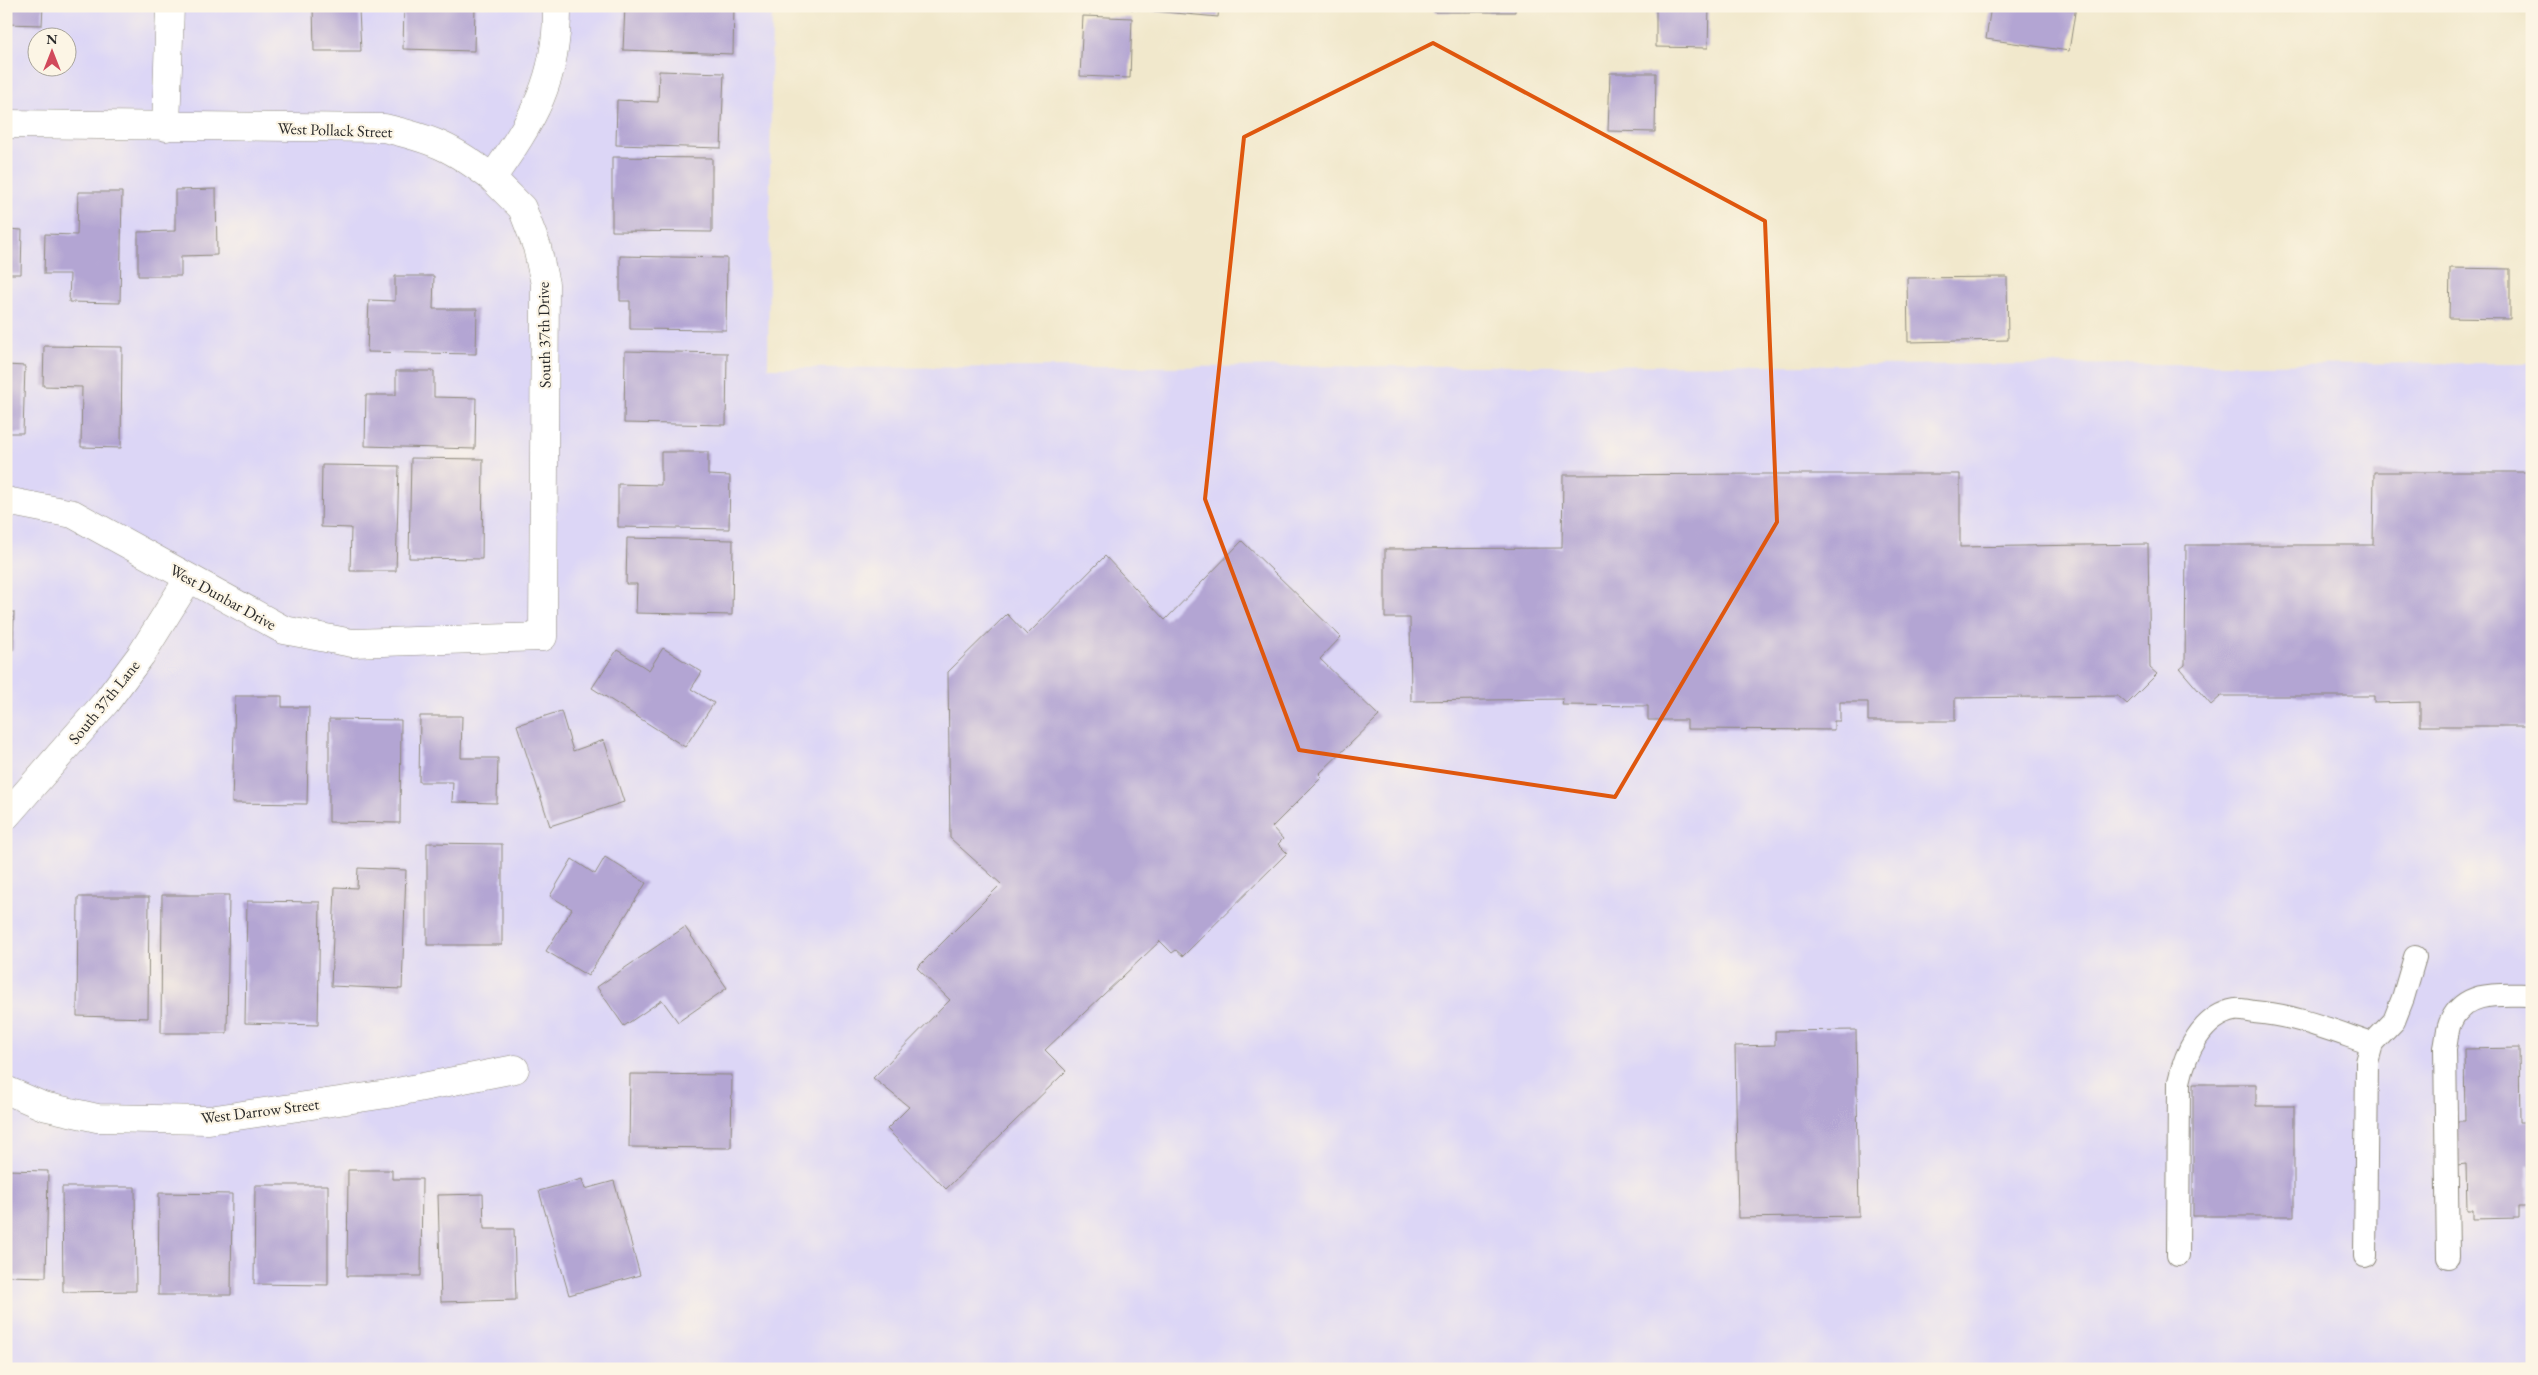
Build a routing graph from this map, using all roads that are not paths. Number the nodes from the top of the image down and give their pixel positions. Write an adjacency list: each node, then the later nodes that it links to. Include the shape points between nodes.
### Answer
1 (170, 6): 4 (street)
2 (557, 6): 5 (street, via 557,33 550,76 525,130)
3 (6, 124): 4 (street, West Pollack Street)
4 (166, 127): 5 (street, West Pollack Street, via 384,128 426,138 463,155)
5 (492, 178): 8 (street, South 37th Drive, via 522,208 545,284)
6 (6, 501): 7 (street, West Dunbar Drive, via 73,514)
7 (189, 578): 8 (street, West Dunbar Drive, via 284,630 352,643); 9 (street, South 37th Lane, via 141,655 106,702)
8 (544, 637)
9 (6, 816)
10 (2415, 957): 12 (lane, via 2394,1021)
11 (2532, 995): 17 (lane, via 2485,995 2465,1003 2451,1021 2445,1048)
12 (2372, 1044): 15 (lane, via 2274,1014 2235,1010 2212,1020 2196,1039 2182,1064 2179,1082); 16 (lane, via 2365,1079)
13 (515, 1068): 14 (street, West Darrow Street, via 386,1094 209,1120 97,1118 43,1106)
14 (6, 1090)
15 (2178, 1255)
16 (2365, 1256)
17 (2448, 1257)

